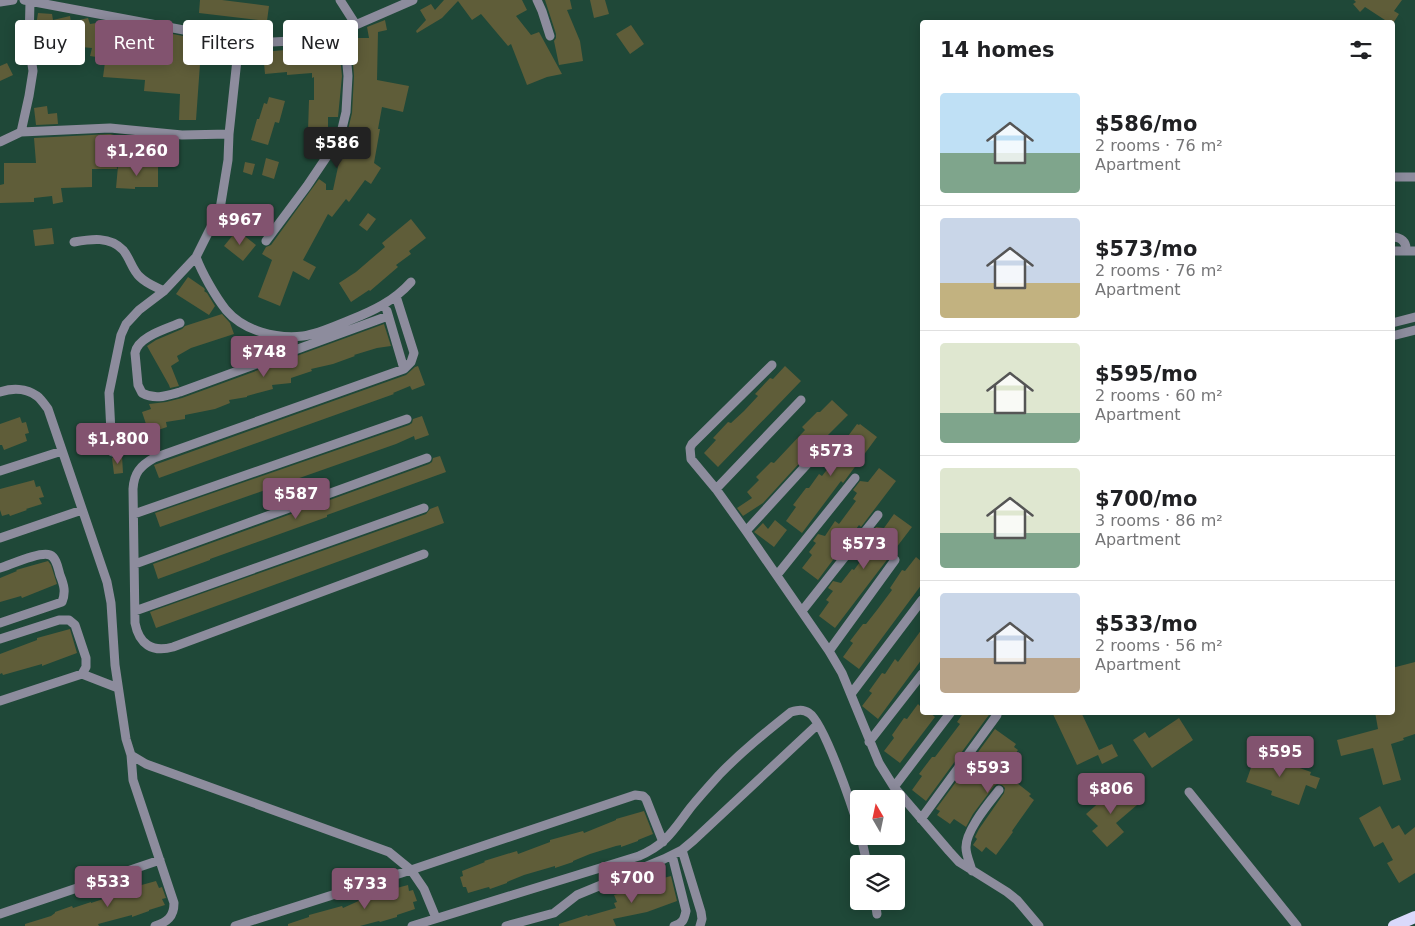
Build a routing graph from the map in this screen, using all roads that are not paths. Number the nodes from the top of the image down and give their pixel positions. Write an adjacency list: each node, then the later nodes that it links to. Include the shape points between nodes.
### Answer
1 (13, 0): 6 (street)
2 (27, 0): 9 (street); 13 (street, via 32,71)
3 (340, 0): 7 (street)
4 (413, 0): 8 (street)
5 (537, 0): 10 (street)
6 (0, 2)
7 (353, 20)
8 (358, 23)
9 (183, 30)
10 (550, 36)
11 (237, 65): 14 (street)
12 (347, 65): 19 (street, via 346,112 340,137)
13 (21, 132): 14 (street, via 110,128 182,135); 15 (street)
14 (229, 134): 23 (street, via 220,209)
15 (0, 142)
16 (1395, 177): 17 (street)
17 (1415, 177)
18 (1395, 237): 22 (street, via 1403,240)
19 (266, 241)
20 (74, 242): 25 (street, via 92,239 114,244 123,250 139,276)
21 (1395, 251): 22 (street)
22 (1411, 251)
23 (196, 257): 25 (street); 27 (street, via 226,310 243,324 282,337 303,336)
24 (411, 282): 26 (street)
25 (164, 291): 41 (street, via 139,310 121,335 109,392)
26 (396, 296): 27 (street); 35 (street, via 414,353)
27 (385, 304): 28 (street)
28 (388, 316): 31 (street, via 180,392 148,396 138,385 136,348 142,341); 35 (street)
29 (1415, 317): 30 (street)
30 (1395, 322)
31 (180, 323)
32 (1415, 330): 33 (street)
33 (1395, 335)
34 (772, 365): 45 (street, via 690,448 690,459)
35 (404, 369): 48 (street, via 154,458 139,470 134,479)
36 (0, 392): 40 (street, via 26,390 38,396 48,409)
37 (801, 400): 45 (street)
38 (407, 419): 48 (street)
39 (821, 449): 50 (street)
40 (62, 451): 43 (street); 47 (street)
41 (112, 452)
42 (427, 458): 54 (street)
43 (0, 471)
44 (855, 478): 56 (street)
45 (716, 489): 50 (street)
46 (424, 508): 58 (street)
47 (82, 510): 51 (street); 65 (street, via 107,582)
48 (134, 514): 54 (street)
49 (878, 515): 59 (street)
50 (746, 531): 56 (street)
51 (0, 538)
52 (424, 554): 58 (street, via 163,650 143,642 137,633)
53 (895, 560): 62 (street)
54 (135, 564): 58 (street)
55 (0, 568): 60 (street, via 41,554 50,555 56,561 64,597 62,602)
56 (777, 575): 59 (street)
57 (920, 603): 66 (street)
58 (135, 611)
59 (802, 611): 62 (street)
60 (0, 623)
61 (0, 639): 63 (street, via 68,620 75,625 86,658)
62 (829, 651): 66 (street)
63 (82, 674): 65 (street); 67 (street)
64 (920, 677): 71 (street)
65 (118, 688): 72 (street)
66 (851, 694): 71 (street)
67 (0, 701)
68 (949, 715): 73 (street)
69 (998, 715): 77 (street)
70 (817, 725): 76 (street); 78 (street, via 811,714 802,710 790,712 718,776); 79 (street)
71 (870, 742): 73 (street)
72 (131, 755): 81 (street, via 133,780); 82 (street, via 146,764 389,852)
73 (894, 787): 77 (street)
74 (999, 790): 83 (street, via 966,840)
75 (1189, 792): 96 (street)
76 (850, 802)
77 (921, 819): 83 (street, via 960,862)
78 (663, 842): 82 (street, via 646,799 635,795); 88 (street, via 638,856)
79 (682, 850): 80 (street); 94 (street, via 701,912)
80 (672, 855): 92 (street, via 577,896 554,913); 93 (street, via 686,911 684,920)
81 (160, 860): 85 (street); 89 (street, via 174,909 167,922)
82 (411, 870): 88 (street, via 424,889); 90 (street)
83 (972, 870): 95 (street, via 1017,900)
84 (876, 910): 86 (street)
85 (0, 914)
86 (877, 914)
87 (1415, 917): 97 (main road)
88 (436, 918): 91 (street)
89 (155, 926)
90 (235, 926)
91 (412, 926)
92 (506, 926)
93 (674, 926)
94 (700, 926)
95 (1039, 926)
96 (1297, 926)
97 (1394, 926)

